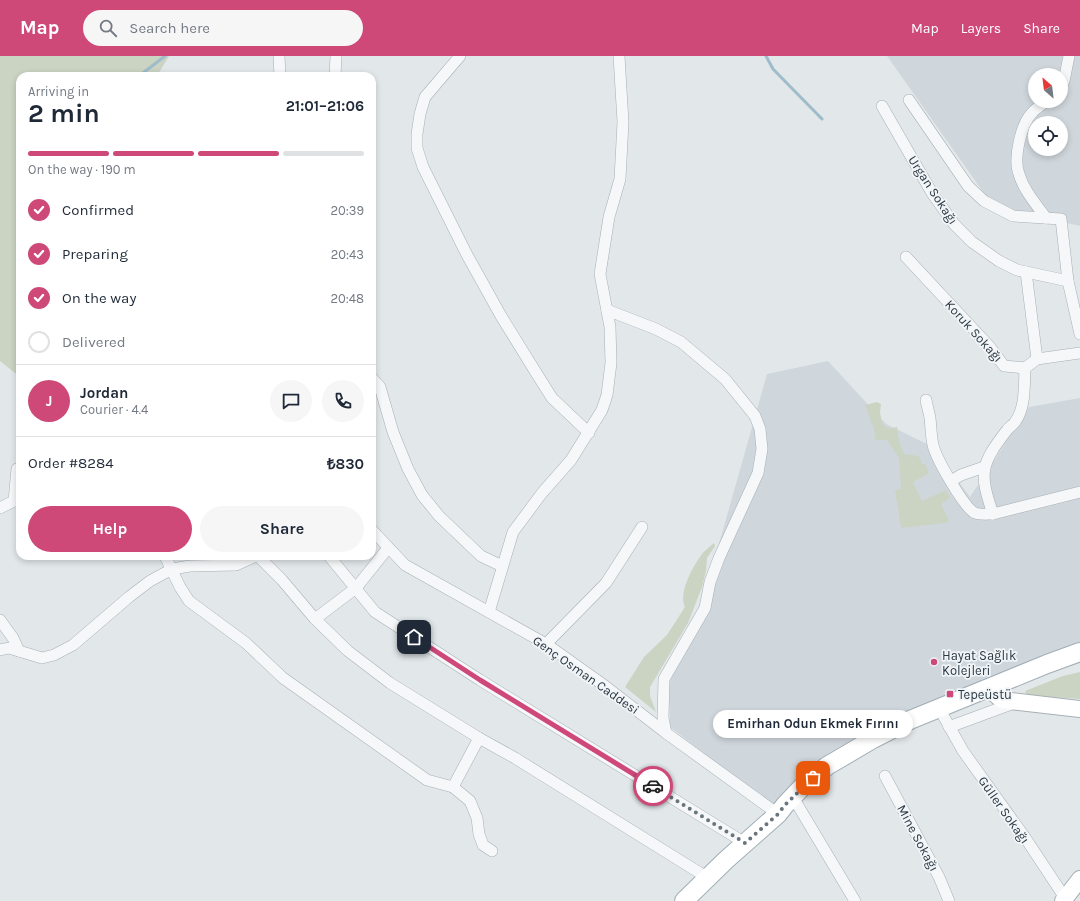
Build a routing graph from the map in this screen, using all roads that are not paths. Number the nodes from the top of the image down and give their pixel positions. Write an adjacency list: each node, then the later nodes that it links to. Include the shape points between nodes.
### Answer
1 (279, 56): 7 (street)
2 (336, 56): 8 (street)
3 (460, 56): 23 (street, via 425,97 417,134 417,148 423,167 466,253 535,371 552,398)
4 (619, 56): 16 (street, via 623,122 620,179 609,217 600,274)
5 (1069, 56): 6 (street)
6 (1067, 68)
7 (280, 72)
8 (335, 72)
9 (909, 100): 12 (street, via 968,186 984,201 1013,216)
10 (882, 106): 14 (street, Urgan Sokağı, via 932,193 954,224 972,242 999,261)
11 (1038, 108): 12 (street, via 1025,125 1018,147 1018,172 1029,196)
12 (1046, 218): 15 (street, via 1061,219)
13 (906, 256): 20 (street, Koruk Sokağı, via 990,347 1004,366)
14 (1026, 272): 15 (street, Urgan Sokağı); 19 (street)
15 (1068, 281): 17 (street)
16 (607, 310): 23 (street, via 611,363 607,395); 52 (street, via 656,329 681,342 725,378 755,416 760,429 762,449 758,473 718,558 705,608 664,679 663,718)
17 (1079, 328)
18 (1080, 353): 19 (street)
19 (1037, 359): 20 (street)
20 (1025, 368): 24 (street, via 1022,406 1015,421 992,450)
21 (376, 382): 37 (street, via 380,387 393,432 408,470 422,495 439,516 481,556)
22 (926, 400): 26 (street, via 936,455)
23 (589, 433): 37 (street, via 571,460 513,532)
24 (984, 467): 26 (street); 29 (street, via 983,480)
25 (16, 480): 28 (street, via 14,501)
26 (951, 481): 29 (street, via 974,513)
27 (1080, 492): 29 (street)
28 (0, 508)
29 (993, 514)
30 (642, 527): 43 (street, via 606,583)
31 (376, 534): 32 (street, Genç Osman Caddesi)
32 (388, 548): 39 (street); 40 (street, Genç Osman Caddesi, via 405,566)
33 (167, 560): 38 (street)
34 (248, 560): 38 (street, via 236,565)
35 (261, 560): 41 (street)
36 (332, 560): 39 (street)
37 (502, 566): 40 (street)
38 (172, 569): 45 (street, via 129,597 73,645 42,658); 55 (street, via 189,601 246,644 283,678 427,780)
39 (356, 588): 41 (street); 58 (street, via 375,612 480,680)
40 (489, 612): 43 (street, Genç Osman Caddesi)
41 (315, 619): 53 (street, via 348,651 390,683)
42 (0, 620): 45 (street)
43 (546, 644): 52 (street, Genç Osman Caddesi)
44 (0, 650): 45 (street, via 9,648)
45 (19, 651)
46 (1080, 652): 48 (main road)
47 (1080, 664): 48 (main road)
48 (994, 691): 49 (street, via 1002,700); 51 (main road)
49 (1017, 702): 50 (street); 51 (street)
50 (1080, 709)
51 (945, 717): 56 (main road, via 843,767); 57 (main road, via 896,726 827,766 805,784); 62 (street, Güller Sokağı, via 963,751 1026,839)
52 (666, 733): 57 (street, Genç Osman Caddesi)
53 (479, 738): 55 (street); 60 (street)
54 (885, 776): 65 (street, Mine Sokağı, via 939,877)
55 (453, 787): 59 (street, via 470,801 483,845)
56 (797, 804): 57 (main road, via 791,810); 64 (street)
57 (778, 814): 58 (main road)
58 (745, 843): 60 (main road)
59 (492, 851)
60 (708, 878): 63 (main road)
61 (1080, 879): 62 (street)
62 (1065, 900)
63 (684, 901)
64 (855, 901)
65 (949, 901)

